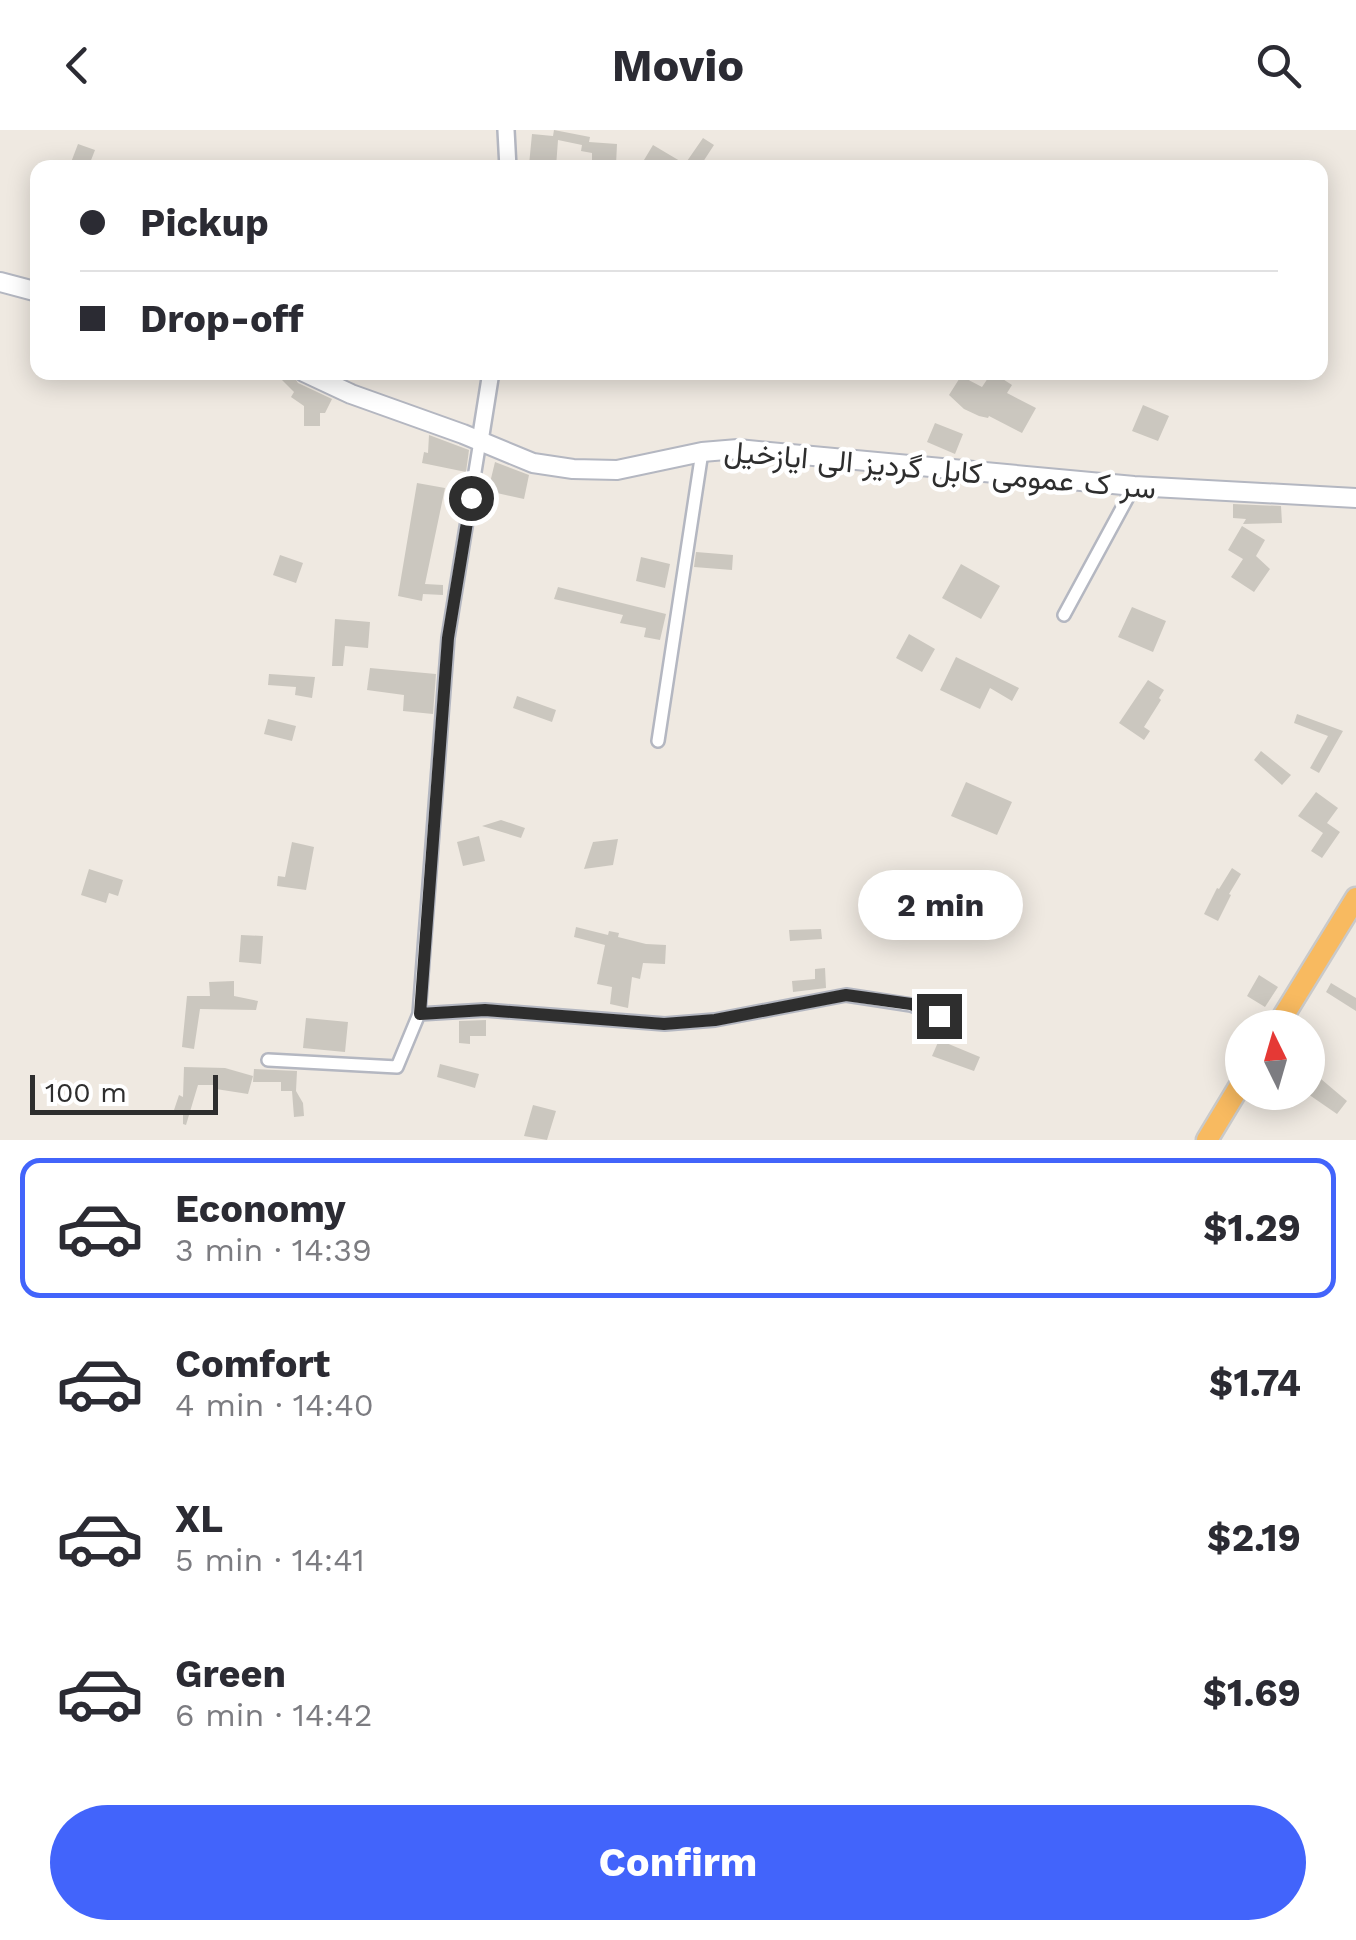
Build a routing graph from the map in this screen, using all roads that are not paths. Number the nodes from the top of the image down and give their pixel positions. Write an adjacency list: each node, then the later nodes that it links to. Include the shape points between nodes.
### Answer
1 (506, 130): 2 (street)
2 (508, 160)
3 (0, 282): 4 (main road)
4 (30, 290)
5 (321, 380): 7 (main road, سر ک عمومی کابل گردیز الی ایازخیل)
6 (490, 380): 7 (street)
7 (480, 441): 8 (main road, سر ک عمومی کابل گردیز الی ایازخیل, via 533,463 573,469 617,470); 15 (street, via 448,638)
8 (702, 452): 9 (main road, سر ک عمومی کابل گردیز الی ایازخیل, via 738,449); 12 (street)
9 (1134, 486): 10 (main road, سر ک عمومی کابل گردیز الی ایازخیل); 11 (street)
10 (1356, 498)
11 (1064, 615)
12 (658, 741)
13 (1356, 898): 14 (highway)
14 (1287, 1010)
15 (420, 1014): 16 (street, via 485,1010 664,1024 846,995 911,1004); 17 (street, via 397,1067)
16 (939, 1016)
17 (268, 1060)
18 (1225, 1110): 19 (highway)
19 (1207, 1140)

